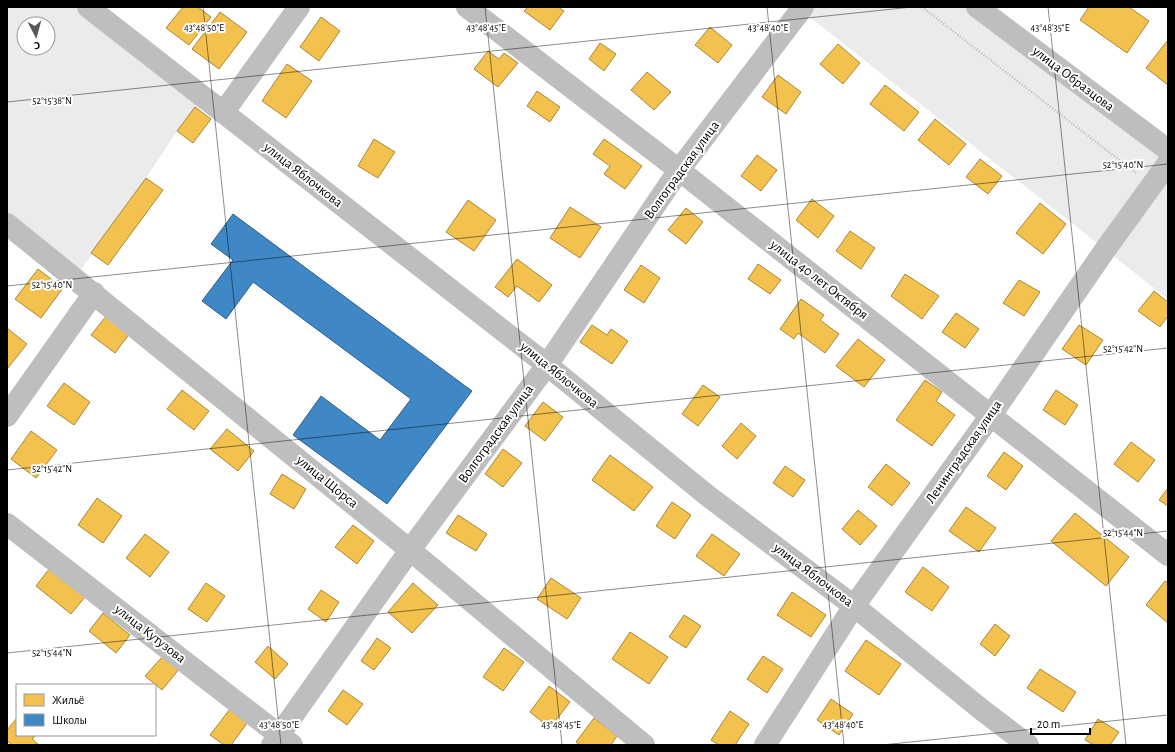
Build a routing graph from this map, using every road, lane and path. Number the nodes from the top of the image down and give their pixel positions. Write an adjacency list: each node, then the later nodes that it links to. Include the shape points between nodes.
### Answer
1 (88, 7): 7 (street, улица Яблочкова)
2 (299, 7): 7 (street)
3 (467, 7): 10 (street, улица 40 лет Октября)
4 (803, 7): 10 (street, Волгоградская улица)
5 (922, 7): 11 (path)
6 (978, 7): 8 (street, улица Образцова)
7 (223, 113): 14 (street, улица Яблочкова)
8 (1168, 150)
9 (1168, 162): 11 (street, Ленинградская улица)
10 (679, 170): 14 (street, Волгоградская улица); 15 (street, улица 40 лет Октября)
11 (1151, 185): 15 (street, Ленинградская улица)
12 (7, 224): 13 (street, улица Щорса)
13 (94, 293): 16 (street); 18 (street, улица Щорса)
14 (547, 365): 18 (street, Волгоградская улица); 20 (street, улица Яблочкова, via 708,496)
15 (991, 415): 19 (street, улица 40 лет Октября); 20 (street, Ленинградская улица)
16 (7, 416)
17 (7, 524): 21 (street, улица Кутузова)
18 (410, 550): 21 (street, Волгоградская улица); 22 (street, улица Щорса)
19 (1168, 556)
20 (854, 606): 23 (street, Ленинградская улица); 24 (street, улица Яблочкова)
21 (281, 742)
22 (644, 745)
23 (765, 745)
24 (1028, 745)

